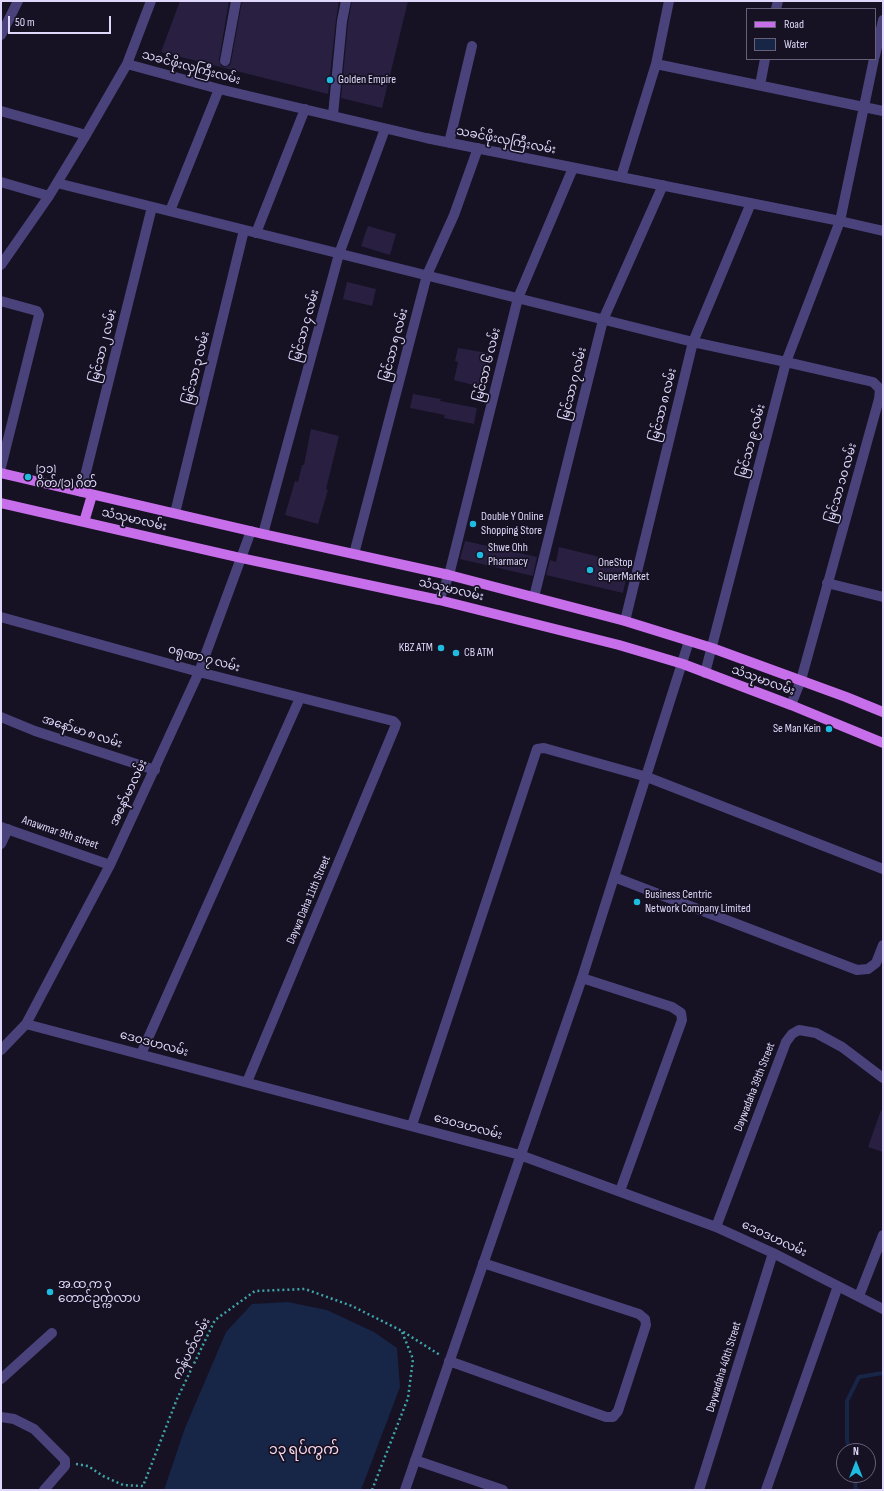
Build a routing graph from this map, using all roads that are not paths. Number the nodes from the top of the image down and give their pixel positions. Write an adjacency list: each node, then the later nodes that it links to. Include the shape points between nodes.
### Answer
1 (18, 1): 7 (street)
2 (151, 1): 13 (street)
3 (236, 1): 12 (street)
4 (346, 1): 21 (street)
5 (669, 1): 14 (street)
6 (883, 20): 9 (street, မြင်သာ ၉ လမ်း)
7 (1, 35)
8 (472, 46): 24 (street)
9 (876, 53)
10 (766, 60): 15 (street)
11 (875, 60): 17 (street, မြင်သာ ၉ လမ်း)
12 (225, 61)
13 (127, 64): 16 (street, သခင်ဖိုးလှကြီးလမ်း); 23 (street)
14 (656, 64): 15 (street); 27 (street)
15 (760, 85): 17 (street)
16 (219, 89): 18 (street, သခင်ဖိုးလှကြီးလမ်း); 34 (street)
17 (864, 107): 20 (street); 35 (street, မြင်သာ ၉ လမ်း)
18 (305, 109): 21 (street, သခင်ဖိုးလှကြီးလမ်း); 38 (street)
19 (1, 111): 23 (street)
20 (883, 111)
21 (333, 115): 22 (street, သခင်ဖိုးလှကြီးလမ်း)
22 (385, 129): 24 (street, သခင်ဖိုးလှကြီးလမ်း); 39 (street, မြင်သာ ၄ လမ်း)
23 (86, 135): 29 (street)
24 (449, 143): 25 (street, သခင်ဖိုးလှကြီးလမ်း)
25 (478, 148): 26 (street, သခင်ဖိုးလှကြီးလမ်း); 41 (street, မြင်သာ ၅ လမ်း, via 454,215)
26 (573, 168): 27 (street, သခင်ဖိုးလှကြီးလမ်း); 42 (street, မြင်သာ ၆ လမ်း)
27 (621, 177): 30 (street, သခင်ဖိုးလှကြီးလမ်း)
28 (1, 182): 31 (street)
29 (57, 183): 31 (street); 33 (street)
30 (663, 186): 32 (street, သခင်ဖိုးလှကြီးလမ်း); 44 (street, မြင်သာ ၇ လမ်း)
31 (49, 196): 40 (street)
32 (751, 203): 35 (street, သခင်ဖိုးလှကြီးလမ်း); 45 (street, မြင်သာ ၈ လမ်း)
33 (152, 207): 34 (street); 49 (street, မြင်သာ ၂ လမ်း)
34 (170, 211): 36 (street)
35 (840, 221): 37 (street, သခင်ဖိုးလှကြီးလမ်း); 46 (street, မြင်သာ ၉ လမ်း)
36 (244, 230): 38 (street); 52 (street, မြင်သာ ၃ လမ်း)
37 (883, 230)
38 (256, 233): 39 (street)
39 (339, 254): 41 (street); 55 (street, မြင်သာ ၄ လမ်း)
40 (1, 265)
41 (427, 275): 42 (street); 56 (street, မြင်သာ ၅ လမ်း)
42 (518, 298): 44 (street); 58 (street, မြင်သာ ၆ လမ်း)
43 (1, 301): 47 (street, via 37,311 39,314)
44 (603, 320): 45 (street); 60 (street, မြင်သာ ၇ လမ်း)
45 (693, 342): 46 (street); 64 (street, မြင်သာ ၈ လမ်း)
46 (786, 362): 59 (street, မြင်သာ ၁၀ လမ်း, via 873,382 880,389); 66 (street, မြင်သာ ၉ လမ်း)
47 (1, 467)
48 (1, 473): 49 (main road, သံသုမာလမ်း)
49 (80, 492): 50 (main road, သံသုမာလမ်း)
50 (92, 495): 52 (main road, သံသုမာလမ်း); 53 (main road)
51 (1, 503): 53 (main road, သံသုမာလမ်း)
52 (174, 513): 54 (main road, သံသုမာလမ်း)
53 (84, 522): 57 (main road, သံသုမာလမ်း)
54 (251, 531): 55 (main road, သံသုမာလမ်း); 57 (street, အနော်မာလမ်း)
55 (263, 534): 56 (main road, သံသုမာလမ်း)
56 (354, 554): 58 (main road, သံသုမာလမ်း)
57 (241, 558): 62 (main road, သံသုမာလမ်း); 68 (street, အနော်မာလမ်း)
58 (449, 576): 60 (main road, သံသုမာလမ်း); 62 (street, မြင်သာ ၆ လမ်း)
59 (828, 583): 61 (street); 70 (street, မြင်သာ ၁၀ လမ်း)
60 (534, 597): 64 (main road, သံသုမာလမ်း)
61 (883, 597)
62 (439, 600): 67 (main road, သံသုမာလမ်း, via 619,645)
63 (1, 617): 68 (street, ၀ရုဏာ ၇ လမ်း)
64 (625, 621): 65 (main road, သံသုမာလမ်း)
65 (689, 641): 66 (main road, သံသုမာလမ်း); 67 (street)
66 (712, 648): 69 (street, မြင်သာ ၉ လမ်း); 70 (main road, သံသုမာလမ်း)
67 (683, 664): 69 (main road, သံသုမာလမ်း); 78 (street)
68 (199, 672): 71 (street, ၀ရုဏာ ၇ လမ်း); 77 (street, အနော်မာလမ်း)
69 (704, 673): 72 (main road, သံသုမာလမ်း)
70 (801, 680): 72 (street, မြင်သာ ၁၀ လမ်း); 73 (main road, သံသုမာလမ်း)
71 (300, 698): 75 (street, ၀ရုဏာ ၇ လမ်း, via 393,721); 88 (street)
72 (791, 705): 76 (main road, သံသုမာလမ်း)
73 (883, 712)
74 (1, 717): 77 (street, အနော်မာ ၈ လမ်း, via 35,731)
75 (395, 727): 90 (street, Daywa Daha 11th Street)
76 (883, 743)
77 (155, 770): 81 (street, အနော်မာလမ်း)
78 (647, 777): 82 (street); 83 (street); 91 (street, via 544,748 537,749)
79 (4, 828): 80 (street); 81 (street, Anawmar 9th street)
80 (1, 844)
81 (110, 865): 86 (street, အနော်မာလမ်း)
82 (883, 869)
83 (614, 876): 84 (street, via 857,970 868,969 876,962); 85 (street)
84 (883, 945)
85 (582, 978): 92 (street); 93 (street, via 672,1007 681,1013 682,1020)
86 (26, 1024): 87 (street, အနော်မာလမ်း); 88 (street, ဒေဝဒဟလမ်း)
87 (1, 1050)
88 (141, 1054): 90 (street, ဒေဝဒဟလမ်း)
89 (883, 1078): 94 (street, Daywadaha 39th Street, via 842,1047 816,1033 799,1030 792,1034 786,1042)
90 (247, 1082): 91 (street, ဒေဝဒဟလမ်း)
91 (412, 1125): 92 (street, ဒေဝဒဟလမ်း)
92 (520, 1155): 93 (street, ဒေဝဒဟလမ်း); 97 (street)
93 (620, 1191): 94 (street, ဒေဝဒဟလမ်း)
94 (716, 1227): 96 (street, ဒေဝဒဟလမ်း)
95 (883, 1235): 99 (street)
96 (773, 1253): 98 (street, ဒေဝဒဟလမ်း); 109 (street, Daywadaha 40th Street)
97 (483, 1263): 102 (street); 102 (street, via 639,1314 645,1319 646,1324 618,1411 613,1417 606,1417)
98 (838, 1286): 99 (street, ဒေဝဒဟလမ်း); 110 (street)
99 (859, 1296): 100 (street, ဒေဝဒဟလမ်း)
100 (883, 1309)
101 (52, 1333): 103 (street)
102 (449, 1361): 105 (street)
103 (1, 1380)
104 (1, 1417): 106 (street, via 14,1419 34,1429 66,1461 65,1466)
105 (415, 1460): 107 (street); 108 (street)
106 (44, 1490)
107 (405, 1490)
108 (503, 1490)
109 (699, 1490)
110 (766, 1490)

